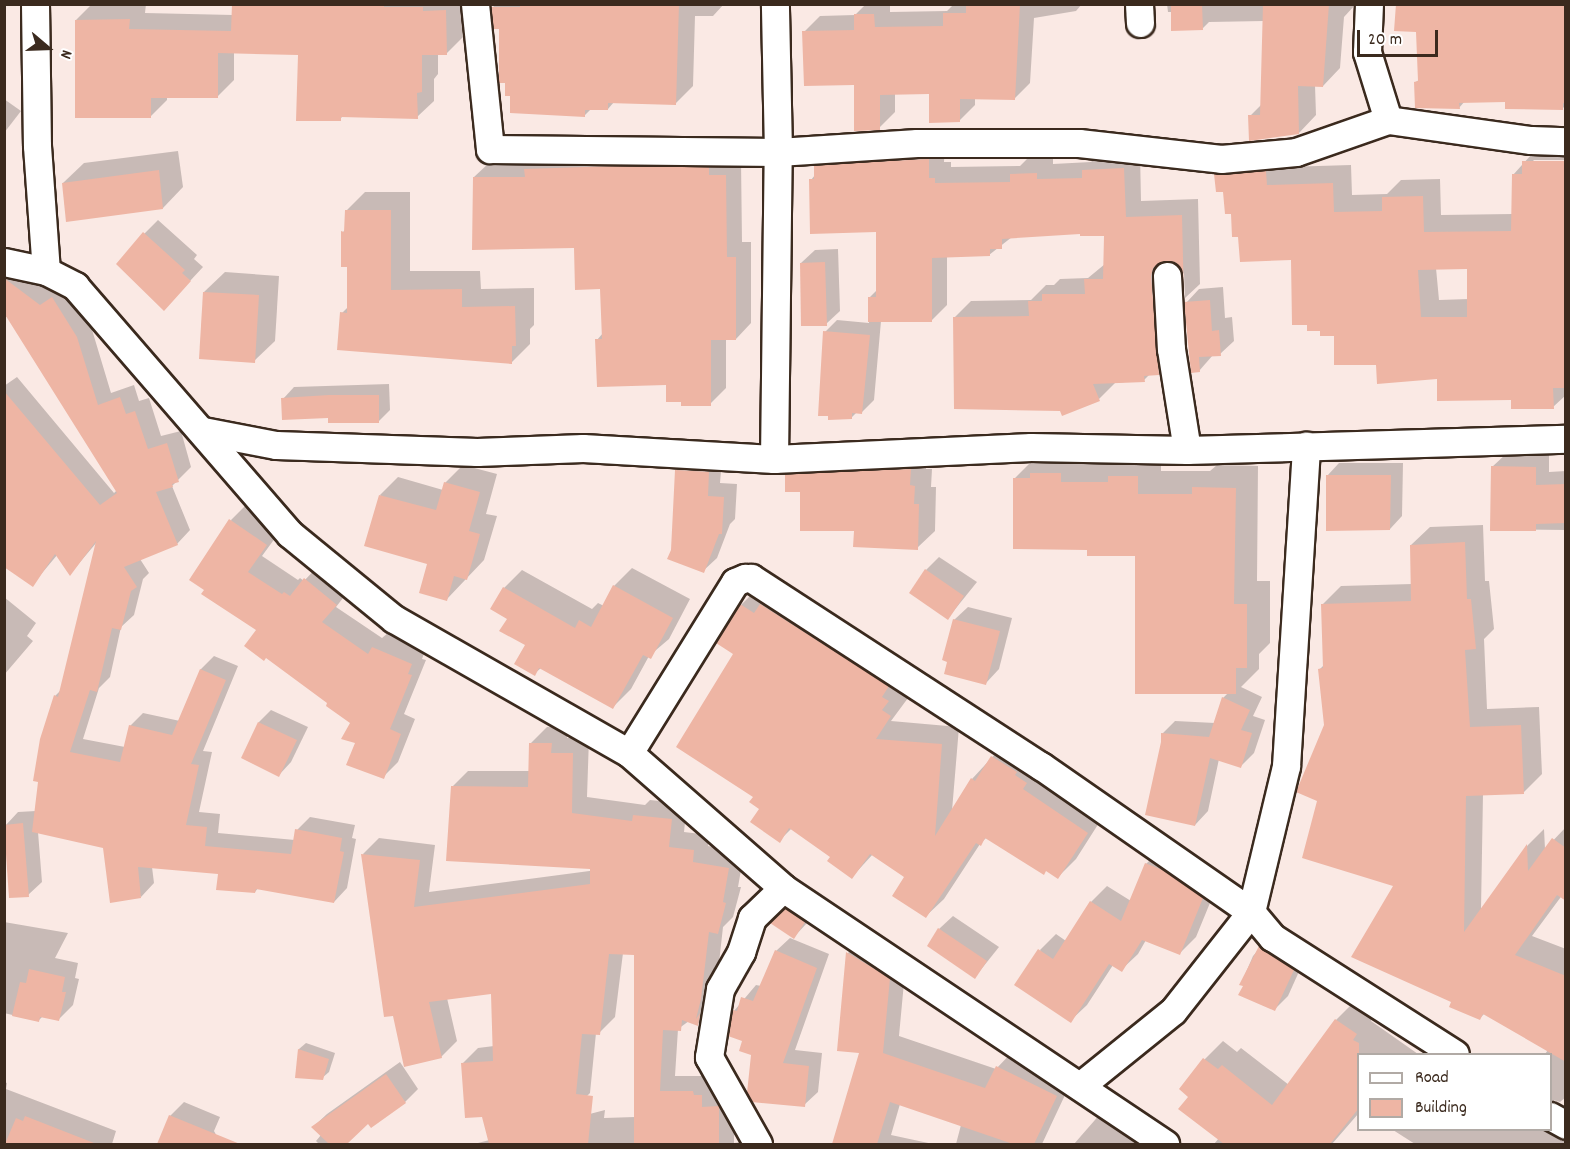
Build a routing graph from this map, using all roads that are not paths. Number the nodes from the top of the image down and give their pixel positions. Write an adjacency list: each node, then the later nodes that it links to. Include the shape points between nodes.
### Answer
1 (35, 4): 9 (street, via 40,224)
2 (475, 4): 7 (street, via 490,149)
3 (775, 4): 7 (street)
4 (1369, 4): 5 (street, via 1367,52)
5 (1388, 120): 6 (street); 7 (street, via 1296,152 1221,159 1079,143 918,143)
6 (1566, 141)
7 (778, 152): 15 (street)
8 (4, 262): 9 (street)
9 (46, 271): 11 (street, via 75,286)
10 (1167, 276): 14 (street, via 1171,349)
11 (203, 431): 15 (street, via 276,445 477,452 583,448); 16 (street, via 290,534 394,619)
12 (1566, 439): 13 (street)
13 (1306, 446): 14 (street); 18 (street, via 1286,766)
14 (1186, 450): 15 (street, via 1031,447)
15 (774, 459)
16 (629, 753): 17 (street); 18 (street, via 735,582 751,578 1041,766)
17 (783, 888): 20 (street); 23 (street, via 752,918 741,952 720,989 709,1057)
18 (1251, 912): 19 (street, via 1272,937); 20 (street, via 1173,1011)
19 (1453, 1053)
20 (1080, 1086): 24 (street)
21 (1552, 1117): 22 (street)
22 (1566, 1125)
23 (758, 1144)
24 (1165, 1144)

